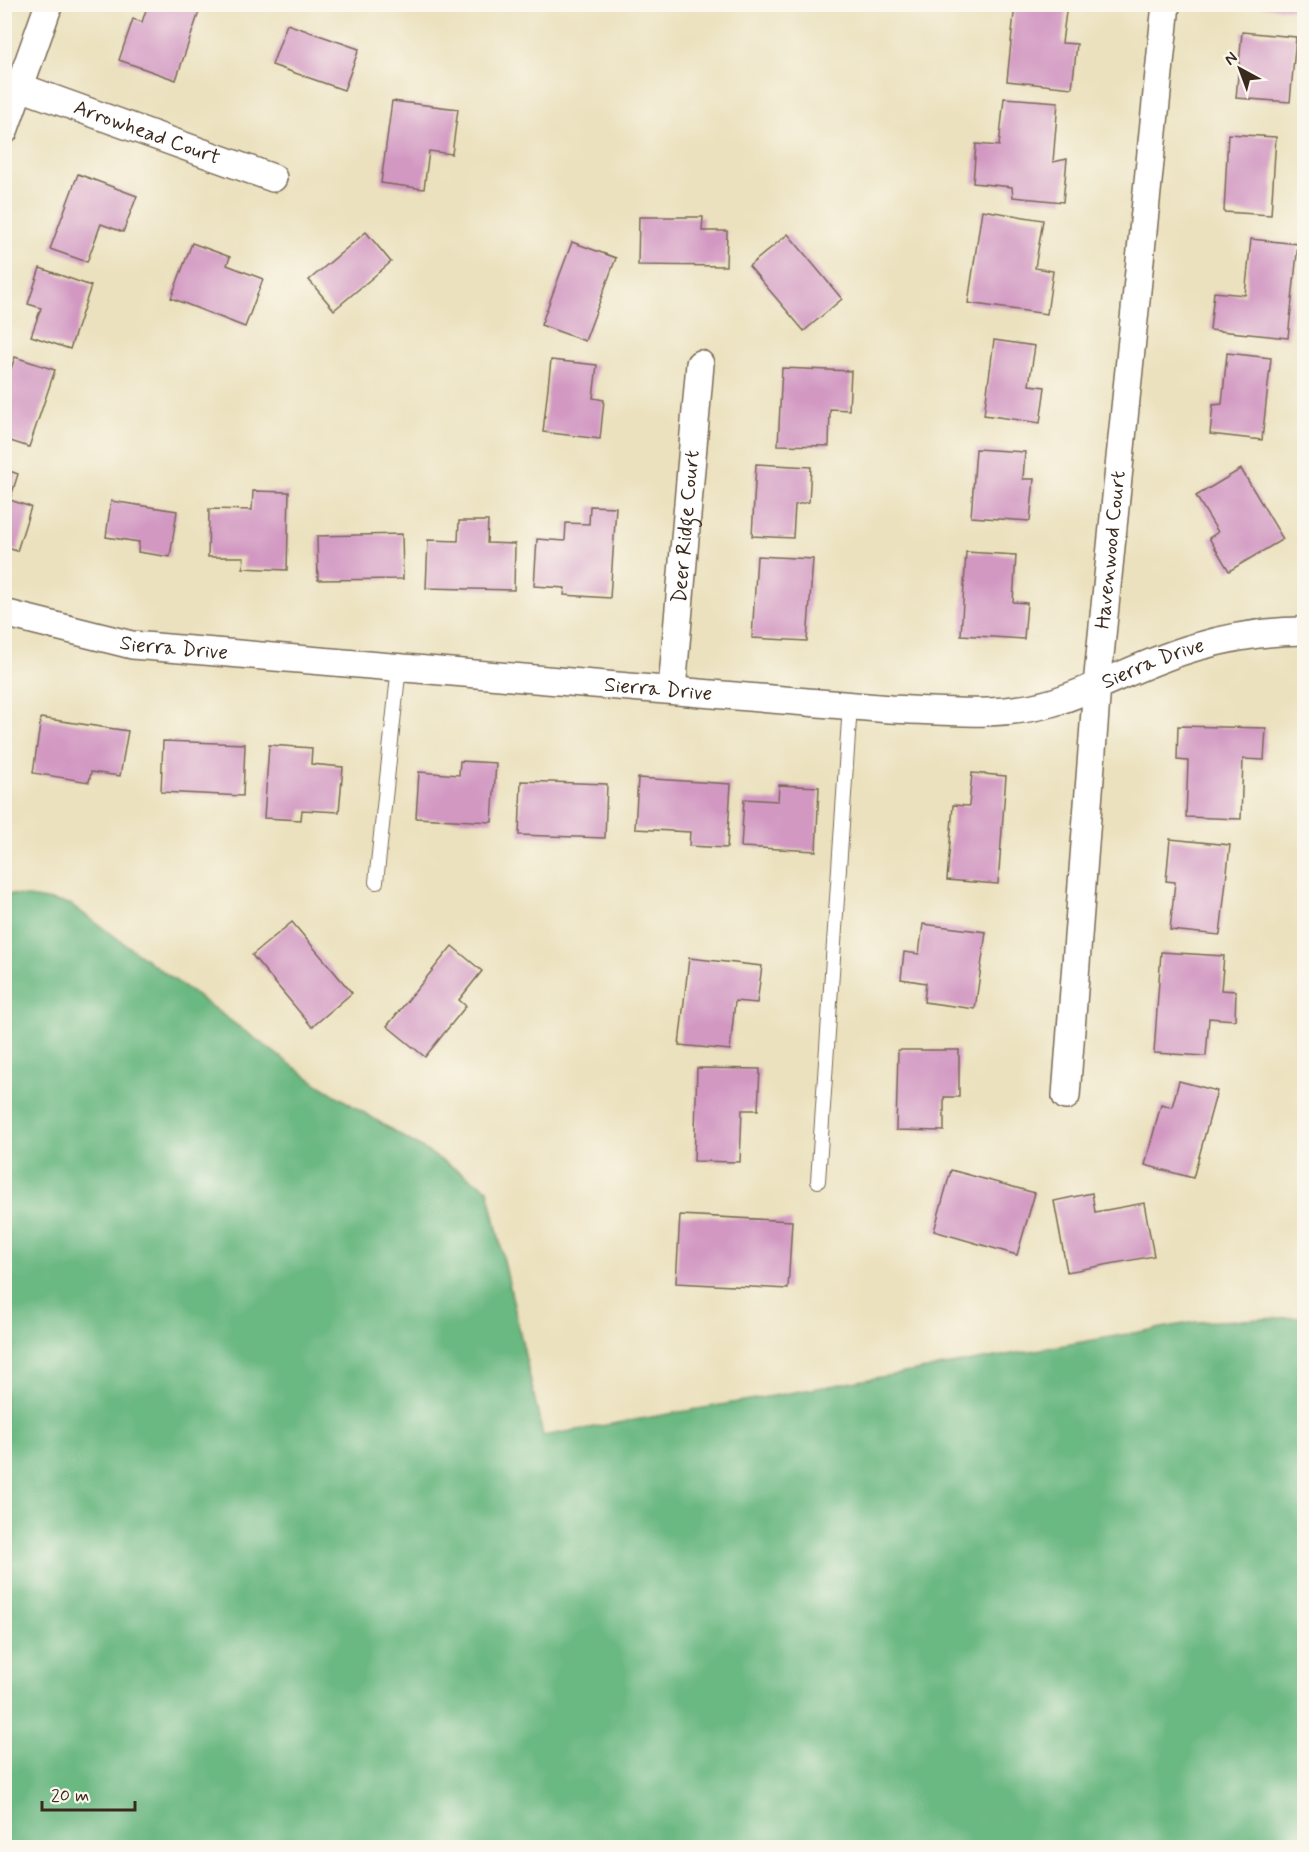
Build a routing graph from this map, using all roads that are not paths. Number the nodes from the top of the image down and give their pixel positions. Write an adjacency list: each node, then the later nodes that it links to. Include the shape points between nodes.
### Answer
1 (49, 4): 3 (street)
2 (1166, 4): 10 (street, Havenwood Court)
3 (20, 87): 4 (street); 5 (street, Arrowhead Court)
4 (4, 130)
5 (273, 178)
6 (700, 364): 11 (street, Deer Ridge Court)
7 (4, 613): 9 (street, Sierra Drive, via 132,645)
8 (1305, 631): 10 (street, Sierra Drive, via 1276,631 1195,647)
9 (399, 666): 11 (street, Sierra Drive); 13 (lane)
10 (1097, 685): 12 (street, Sierra Drive, via 1054,702 1010,711); 14 (street, Havenwood Court)
11 (672, 690): 12 (street, Sierra Drive)
12 (850, 705): 15 (lane)
13 (376, 882)
14 (1066, 1096)
15 (818, 1181)

